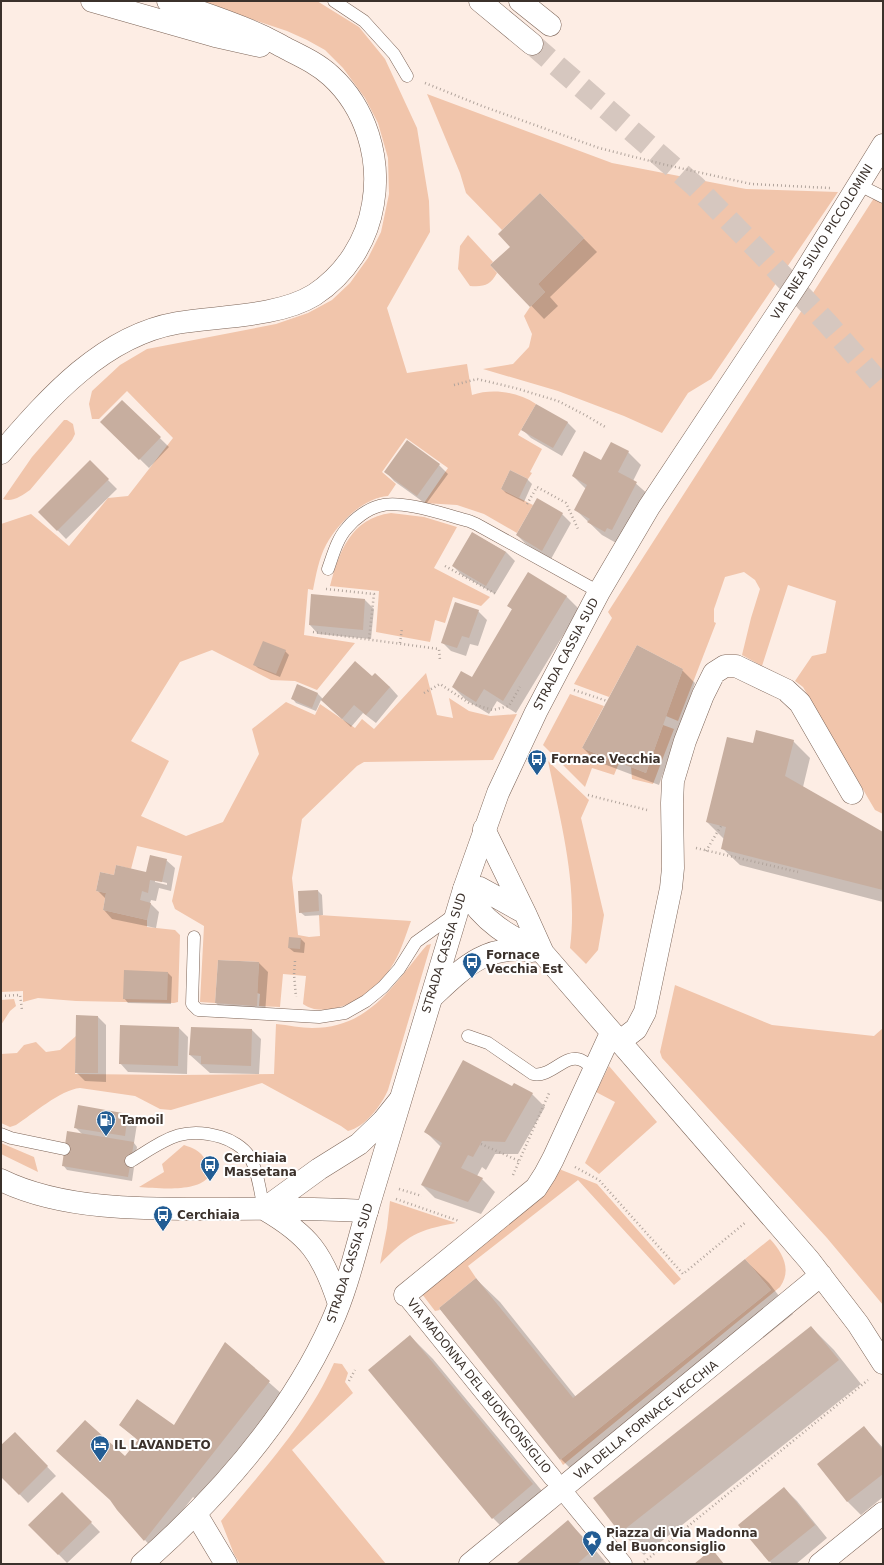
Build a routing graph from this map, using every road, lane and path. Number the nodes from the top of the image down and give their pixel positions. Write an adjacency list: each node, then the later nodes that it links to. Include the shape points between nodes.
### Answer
1 (92, 1): 8 (main road, via 215,36)
2 (168, 1): 8 (main road, via 241,27)
3 (334, 1): 9 (lane, via 364,21 394,54)
4 (480, 1): 7 (main road)
5 (520, 1): 6 (main road)
6 (550, 25)
7 (532, 44)
8 (288, 49): 17 (main road, via 320,67 341,86 358,112 370,139 375,169 374,199 363,238 350,260 331,282 304,300 264,311 175,323 117,344 75,376)
9 (407, 76): 12 (path, via 599,148 751,184)
10 (883, 145): 11 (main road, VIA ENEA SILVIO PICCOLOMINI)
11 (859, 185): 13 (lane); 14 (main road, VIA ENEA SILVIO PICCOLOMINI)
12 (835, 188)
13 (883, 196)
14 (761, 338): 22 (main road, STRADA CASSIA SUD, via 668,476)
15 (454, 385): 16 (path, via 477,379 516,388 558,401)
16 (606, 428)
17 (1, 453)
18 (527, 504): 19 (path, via 537,487 566,503)
19 (578, 529)
20 (445, 566): 23 (path)
21 (328, 569): 22 (lane, via 346,528 364,513 380,505 401,504 473,523); 26 (path, via 324,589 374,594)
22 (599, 592): 37 (main road, STRADA CASSIA SUD, via 536,712)
23 (496, 594)
24 (402, 628): 27 (path)
25 (313, 632): 26 (path)
26 (369, 639): 27 (path)
27 (400, 643): 28 (path, via 439,649)
28 (440, 660)
29 (520, 686): 31 (path, via 509,706 492,710 469,703 440,684)
30 (568, 687): 32 (path)
31 (424, 693)
32 (607, 701)
33 (852, 793): 52 (main road, via 800,703 791,693 736,666 725,666 714,673 707,683 673,781 671,888 645,1012 636,1030)
34 (588, 795): 35 (path)
35 (647, 810)
36 (721, 826): 39 (path)
37 (484, 829): 41 (main road, STRADA CASSIA SUD); 42 (main road)
38 (694, 848): 39 (path)
39 (706, 851): 40 (path)
40 (798, 872)
41 (464, 889): 42 (main road, via 480,888); 43 (main road, STRADA CASSIA SUD); 45 (main road, via 475,908 485,918 516,940)
42 (525, 912): 45 (main road)
43 (456, 913): 48 (main road, STRADA CASSIA SUD); 50 (lane, via 416,942 394,976 366,1001 334,1016)
44 (194, 937): 50 (lane, via 192,1004 198,1010)
45 (543, 953): 48 (main road, via 510,949 483,956 460,970); 52 (main road)
46 (295, 961): 50 (path)
47 (1, 996): 49 (path, via 20,995)
48 (431, 998): 55 (main road, STRADA CASSIA SUD)
49 (22, 1010)
50 (297, 1016)
51 (468, 1036): 53 (lane, via 488,1043 533,1074 547,1073)
52 (615, 1037): 54 (main road); 71 (main road)
53 (564, 1062): 54 (lane, via 580,1059); 61 (path)
54 (594, 1070): 59 (main road)
55 (400, 1101): 67 (main road, via 358,1144); 68 (main road, STRADA CASSIA SUD)
56 (1, 1134): 58 (lane)
57 (481, 1144): 61 (path)
58 (64, 1149)
59 (553, 1159): 66 (main road, via 536,1188); 69 (path, via 599,1180 684,1274)
60 (131, 1161): 67 (lane, via 182,1134 206,1133 226,1139 249,1155)
61 (519, 1161): 66 (path, via 512,1182)
62 (1, 1180): 67 (main road, via 37,1194 86,1203 147,1208)
63 (398, 1193): 64 (path, via 399,1189)
64 (422, 1196)
65 (396, 1197): 70 (path, via 396,1201)
66 (516, 1205): 70 (main road)
67 (264, 1208): 68 (main road); 73 (main road, via 281,1219 311,1246 324,1264)
68 (367, 1211): 73 (main road, STRADA CASSIA SUD)
69 (747, 1222)
70 (486, 1228): 72 (main road)
71 (821, 1275): 74 (main road, via 858,1324); 84 (main road, VIA DELLA FORNACE VECCHIA)
72 (405, 1295): 78 (street, VIA MADONNA DEL BUONCONSIGLIO)
73 (339, 1304): 81 (main road, STRADA CASSIA SUD, via 315,1356 280,1412 238,1467)
74 (883, 1363)
75 (355, 1370): 77 (path)
76 (868, 1379): 86 (path)
77 (349, 1381)
78 (553, 1478)
79 (568, 1497): 85 (street)
80 (883, 1513): 87 (main road)
81 (196, 1514): 82 (main road, STRADA CASSIA SUD); 83 (main road)
82 (142, 1564)
83 (226, 1564)
84 (470, 1564)
85 (623, 1564)
86 (642, 1564)
87 (820, 1564)

